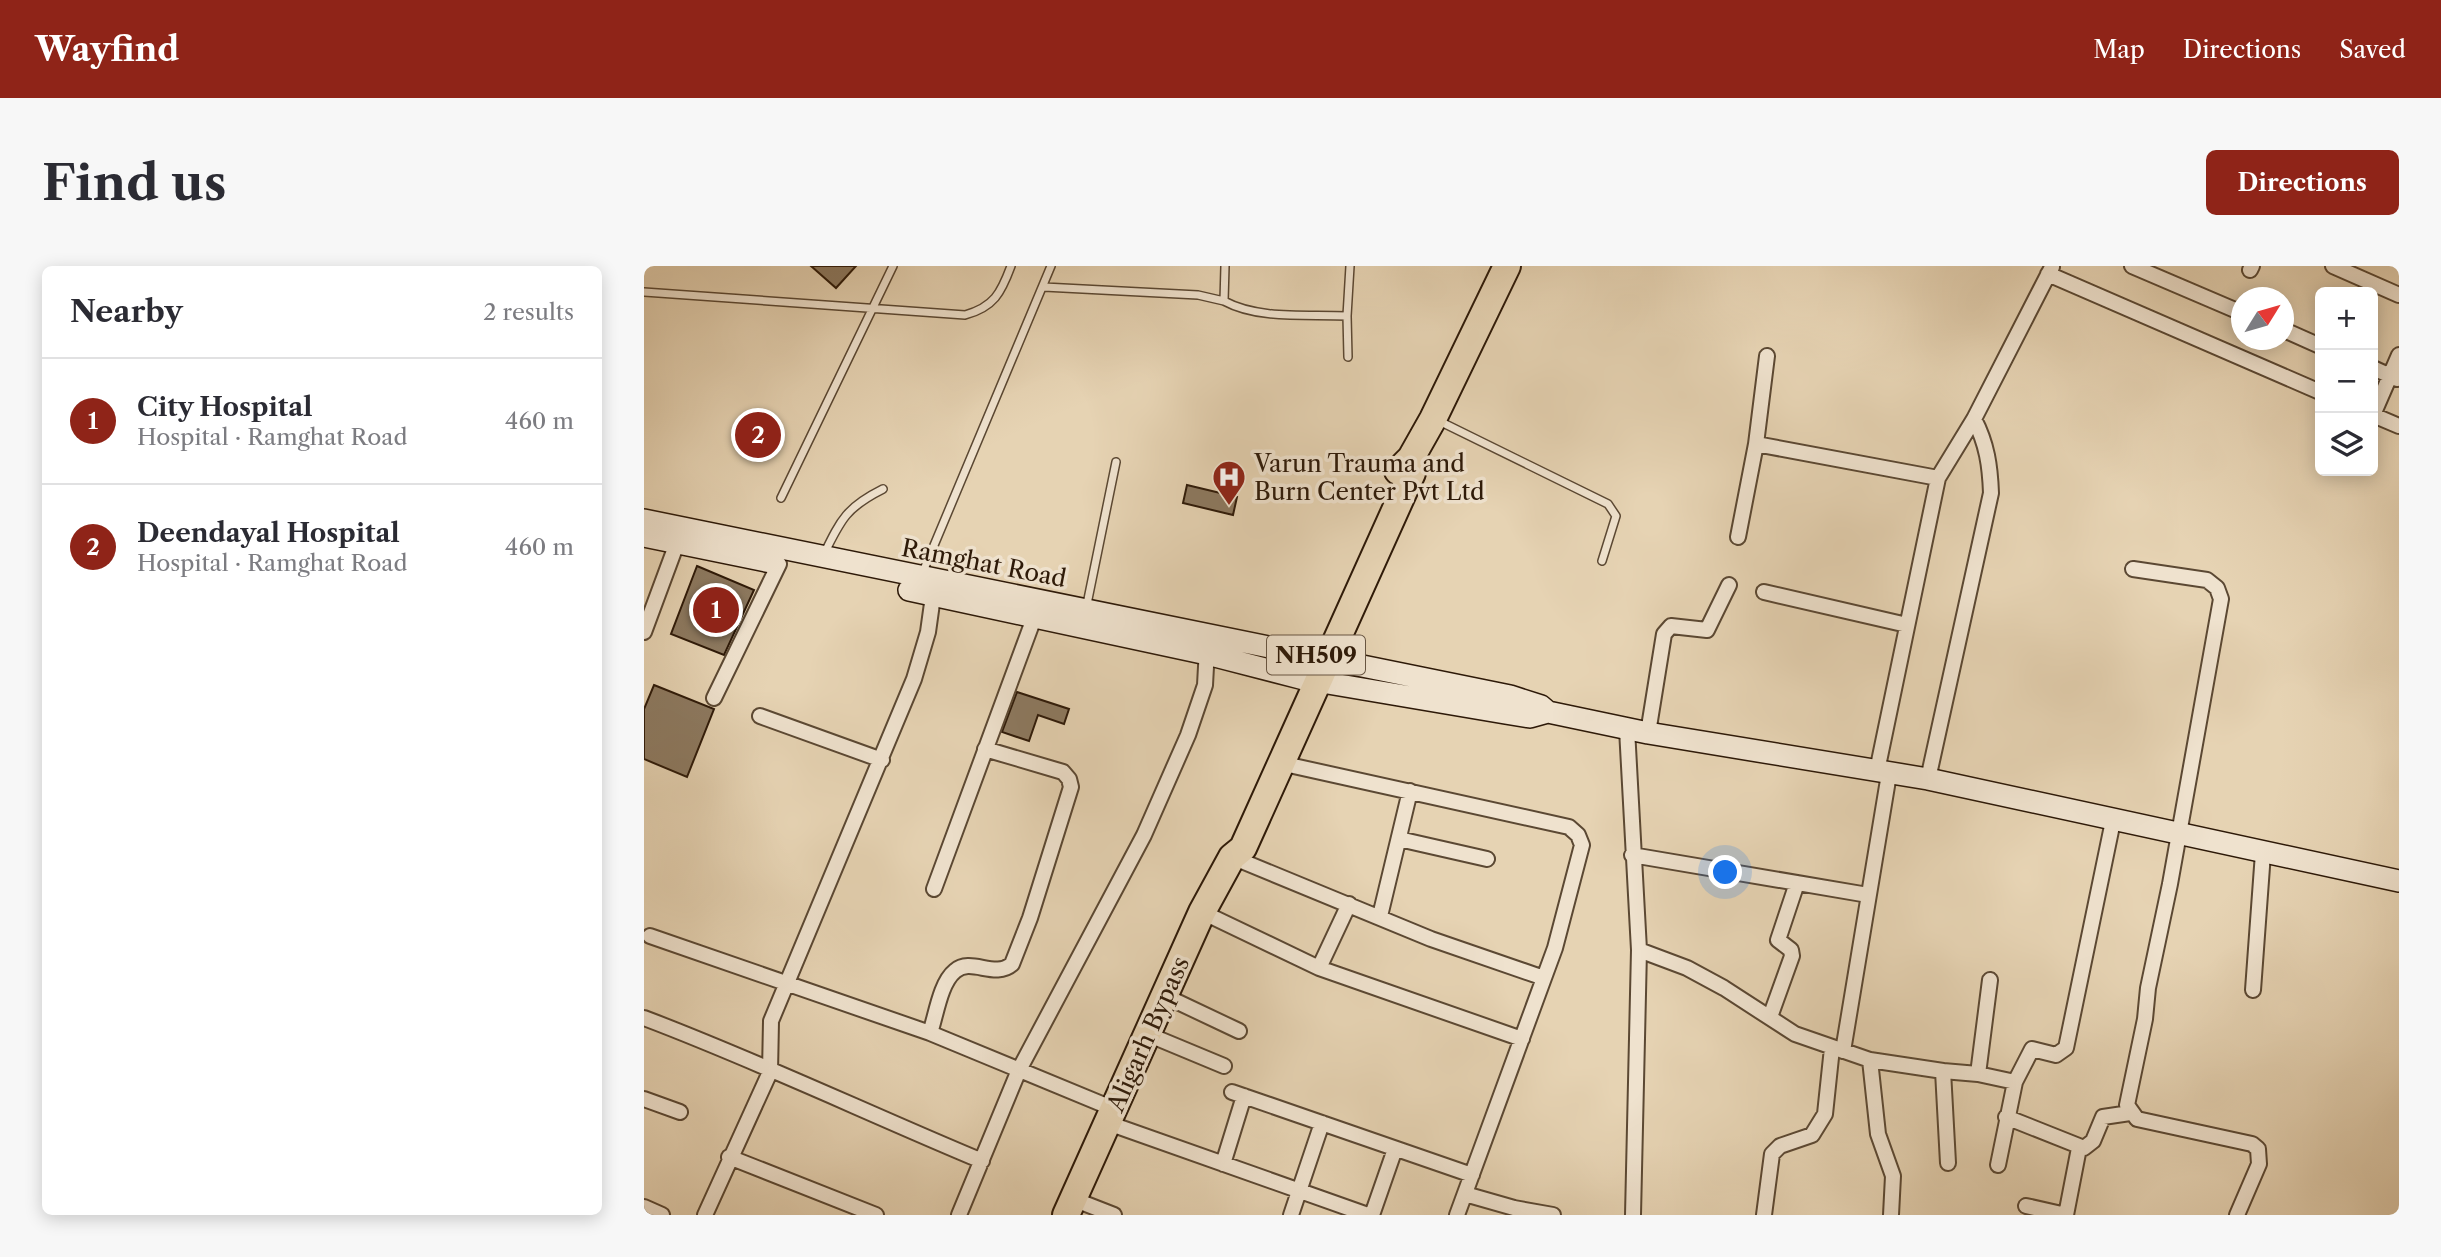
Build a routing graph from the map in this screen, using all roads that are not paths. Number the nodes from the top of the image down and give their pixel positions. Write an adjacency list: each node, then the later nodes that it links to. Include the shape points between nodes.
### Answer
1 (893, 266): 15 (lane)
2 (1011, 266): 15 (lane, via 1003,288 985,309 965,315)
3 (1051, 266): 11 (lane)
4 (1224, 266): 14 (lane)
5 (1350, 266): 17 (lane)
6 (1507, 266): 26 (highway, Aligarh Bypass / NH509)
7 (2132, 266): 16 (street)
8 (2333, 266): 10 (street)
9 (2050, 270): 25 (street); 27 (street)
10 (2355, 271): 13 (street)
11 (1044, 287): 14 (lane, via 1198,295); 42 (lane)
12 (644, 292): 15 (lane)
13 (2399, 295)
14 (1224, 301): 17 (lane, via 1250,311)
15 (874, 308): 33 (lane)
16 (2231, 308)
17 (1347, 316): 22 (lane)
18 (2294, 334): 19 (street)
19 (2315, 344)
20 (2399, 355): 24 (street)
21 (1767, 356): 29 (street)
22 (1348, 357)
23 (2378, 370): 24 (street)
24 (2395, 378): 28 (street, via 2373,415)
25 (2315, 390)
26 (1433, 418): 39 (lane, via 1608,504 1616,516); 51 (highway, Aligarh Bypass / NH509, via 1411,458 1412,473)
27 (1974, 419): 31 (street); 59 (street, via 1990,463 1991,494)
28 (2399, 426)
29 (1756, 444): 31 (street); 36 (street)
30 (1116, 463): 45 (lane)
31 (1938, 478): 47 (street)
32 (883, 489): 38 (lane, via 857,502 842,517)
33 (781, 498)
34 (644, 520): 38 (main road, Ramghat Road)
35 (644, 536): 37 (main road, Ramghat Road)
36 (1738, 537)
37 (677, 543): 40 (main road, Ramghat Road); 48 (street)
38 (822, 558): 42 (main road, Ramghat Road)
39 (1602, 561)
40 (779, 564): 42 (main road, Ramghat Road); 52 (street)
41 (2133, 569): 62 (street, via 2207,580 2217,587 2221,598)
42 (930, 585): 46 (main road, Ramghat Road); 56 (street, via 928,632)
43 (1729, 585): 54 (street, via 1707,630 1671,626 1664,634)
44 (1764, 592): 47 (street)
45 (1086, 609): 46 (main road, Ramghat Road); 49 (main road, Ramghat Road)
46 (1037, 610): 50 (main road, Ramghat Road); 55 (street)
47 (1906, 625): 58 (street)
48 (644, 632)
49 (1209, 633): 50 (street); 51 (main road, Ramghat Road)
50 (1207, 654): 51 (main road, Ramghat Road); 92 (street, via 1205,685 1188,735 1144,835)
51 (1317, 669): 54 (main road, via 1510,696 1548,712); 57 (highway, Aligarh Bypass / NH509); 65 (highway, Aligarh Bypass / NH509, via 1228,843)
52 (714, 698)
53 (761, 716): 56 (street)
54 (1638, 731): 58 (main road); 66 (street)
55 (985, 749): 70 (street); 86 (street, via 1063,772 1071,787 1012,964 998,971 967,966 956,970 948,978)
56 (882, 760): 80 (street)
57 (1280, 763): 60 (street); 65 (highway, Aligarh Bypass / NH509, via 1243,848)
58 (1883, 773): 59 (main road); 71 (street)
59 (1928, 779): 61 (main road)
60 (1410, 791): 63 (street); 78 (street, via 1569,827 1578,835 1581,845)
61 (2113, 821): 62 (main road); 96 (street, via 2068,1043 2063,1053 2056,1055 2032,1049)
62 (2180, 835): 64 (main road); 100 (street, via 2127,1105)
63 (1399, 839): 67 (street); 74 (street)
64 (2263, 853): 68 (main road); 81 (street)
65 (1233, 855): 72 (street); 73 (highway, Aligarh Bypass / NH509)
66 (1633, 855): 69 (street); 76 (street)
67 (1487, 859)
68 (2399, 881)
69 (1797, 883): 71 (street); 83 (street, via 1778,940 1792,956)
70 (934, 889)
71 (1868, 895): 89 (street)
72 (1349, 904): 74 (street); 77 (street)
73 (1202, 912): 77 (street); 82 (highway, Aligarh Bypass / NH509)
74 (1380, 916): 78 (street)
75 (650, 936): 80 (street)
76 (1639, 950): 83 (street, via 1687,968); 125 (street)
77 (1318, 968): 88 (street)
78 (1544, 978): 88 (street)
79 (1990, 979): 95 (street)
80 (786, 985): 86 (street); 94 (street, via 771,1021)
81 (2253, 990)
82 (1165, 996): 85 (street); 87 (highway, Aligarh Bypass / NH509)
83 (1770, 1017): 89 (street, via 1796,1034)
84 (644, 1018): 94 (street)
85 (1239, 1031)
86 (930, 1033): 92 (street)
87 (1147, 1034): 91 (street); 98 (highway, Aligarh Bypass / NH509)
88 (1522, 1039): 110 (street)
89 (1838, 1050): 90 (street); 126 (street, via 1825,1114 1812,1135 1780,1146 1772,1154)
90 (1870, 1060): 93 (street); 127 (street, via 1878,1134 1893,1176)
91 (1224, 1066)
92 (1019, 1070): 98 (street); 106 (street)
93 (1943, 1071): 95 (street); 107 (street)
94 (769, 1072): 105 (street); 106 (street)
95 (1978, 1074): 96 (street)
96 (2015, 1082): 101 (street)
97 (644, 1099): 99 (street)
98 (1102, 1108): 108 (street); 115 (highway, Aligarh Bypass / NH509)
99 (680, 1112)
100 (2130, 1113): 103 (street, via 2103,1117 2089,1146); 128 (street, via 2137,1119 2258,1149 2259,1164)
101 (2006, 1117): 103 (street); 109 (street)
102 (1322, 1123): 104 (street); 108 (street, via 1238,1094); 111 (street)
103 (2080, 1147): 113 (street, via 2066,1215)
104 (1395, 1149): 110 (street); 122 (street)
105 (729, 1157): 117 (street); 118 (street)
106 (982, 1161): 119 (street)
107 (1948, 1163)
108 (1223, 1164): 111 (street)
109 (1997, 1165)
110 (1472, 1175): 112 (street)
111 (1299, 1191): 121 (street); 122 (street)
112 (1465, 1194): 123 (street); 124 (street)
113 (2026, 1206)
114 (644, 1207): 116 (street)
115 (1070, 1207): 120 (street)
116 (662, 1215)
117 (705, 1215)
118 (876, 1215)
119 (960, 1215)
120 (1114, 1215)
121 (1292, 1215)
122 (1370, 1215)
123 (1457, 1215)
124 (1553, 1215)
125 (1633, 1215)
126 (1764, 1215)
127 (1891, 1215)
128 (2237, 1215)

